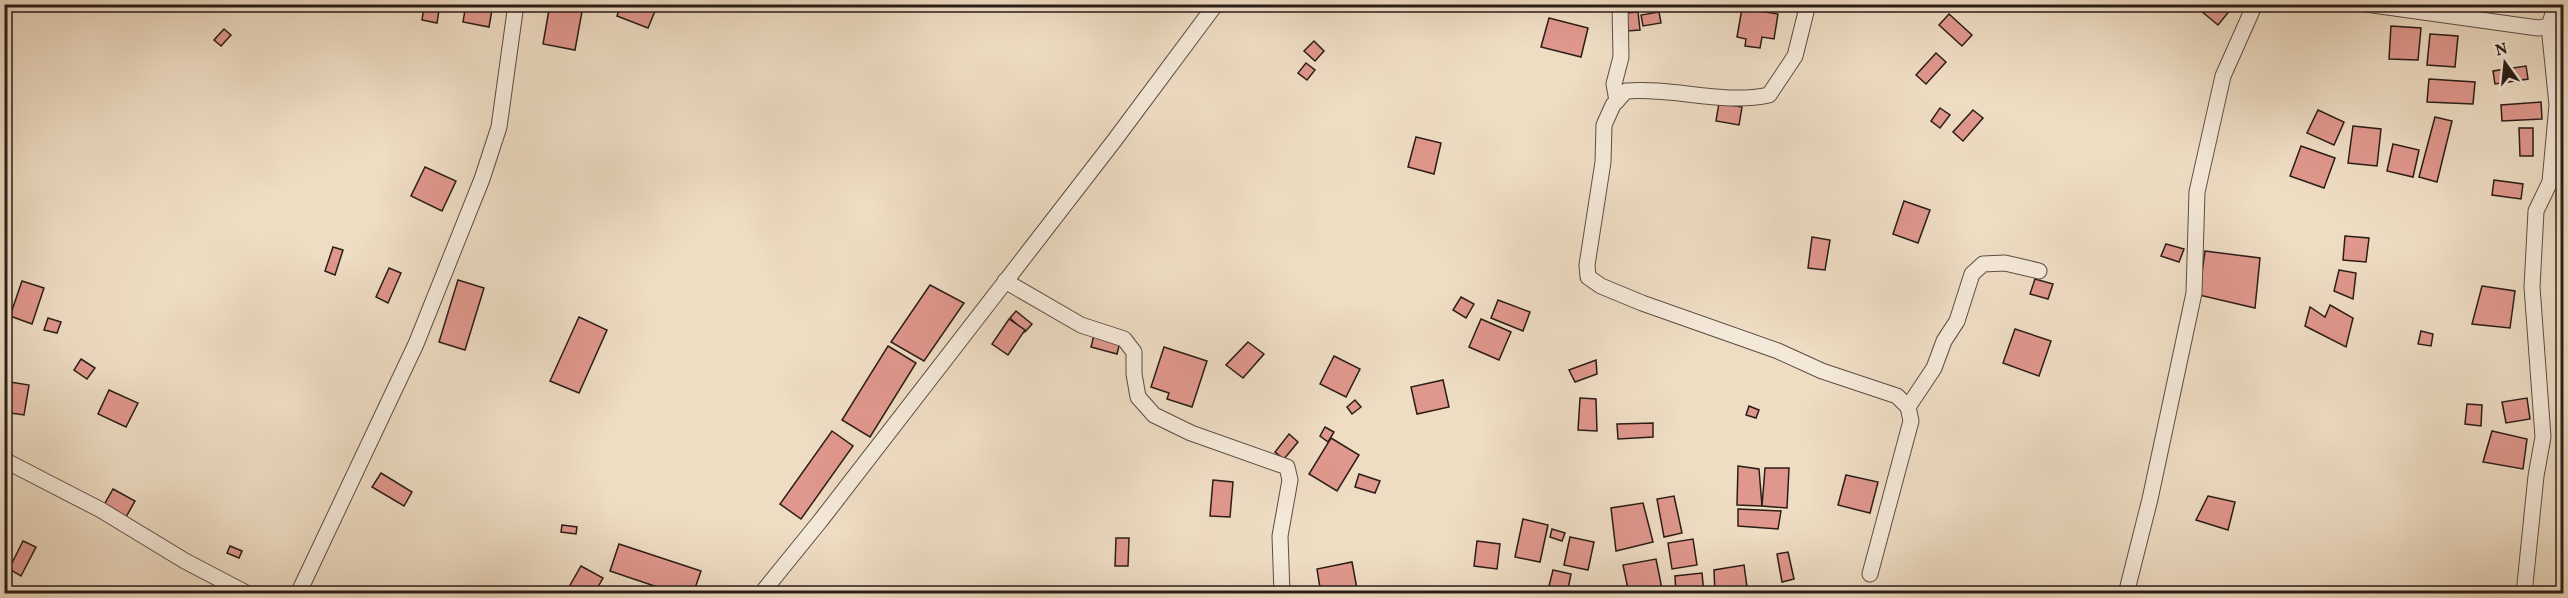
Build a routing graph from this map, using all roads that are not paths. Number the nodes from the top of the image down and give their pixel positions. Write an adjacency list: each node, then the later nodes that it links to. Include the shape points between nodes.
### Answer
1 (516, 4): 17 (street, via 499,127 482,179 416,344)
2 (1216, 4): 12 (street)
3 (1620, 4): 9 (street, via 1621,57 1614,84)
4 (1808, 4): 9 (street, via 1795,56 1769,94 1734,98 1652,89 1626,91)
5 (2255, 4): 20 (street, via 2223,76 2197,192 2194,293)
6 (2366, 4): 8 (street, via 2538,28)
7 (2556, 4): 8 (street)
8 (2549, 26): 10 (street)
9 (1617, 101): 13 (street, via 1604,125 1588,277 1642,303 1897,396)
10 (2560, 105): 21 (street, via 2550,182 2536,211 2532,287 2543,437)
11 (2039, 271): 13 (street, via 2005,263 1983,264 1972,274 1957,321 1934,368)
12 (1005, 281): 18 (street); 19 (street, via 1080,325 1124,339 1134,352 1138,397 1154,415 1249,456 1287,467 1290,480 1280,536)
13 (1908, 407): 15 (street, via 1911,421)
14 (4, 460): 16 (street)
15 (1870, 574)
16 (248, 594)
17 (298, 594)
18 (761, 594)
19 (1282, 594)
20 (2126, 594)
21 (2524, 594)

